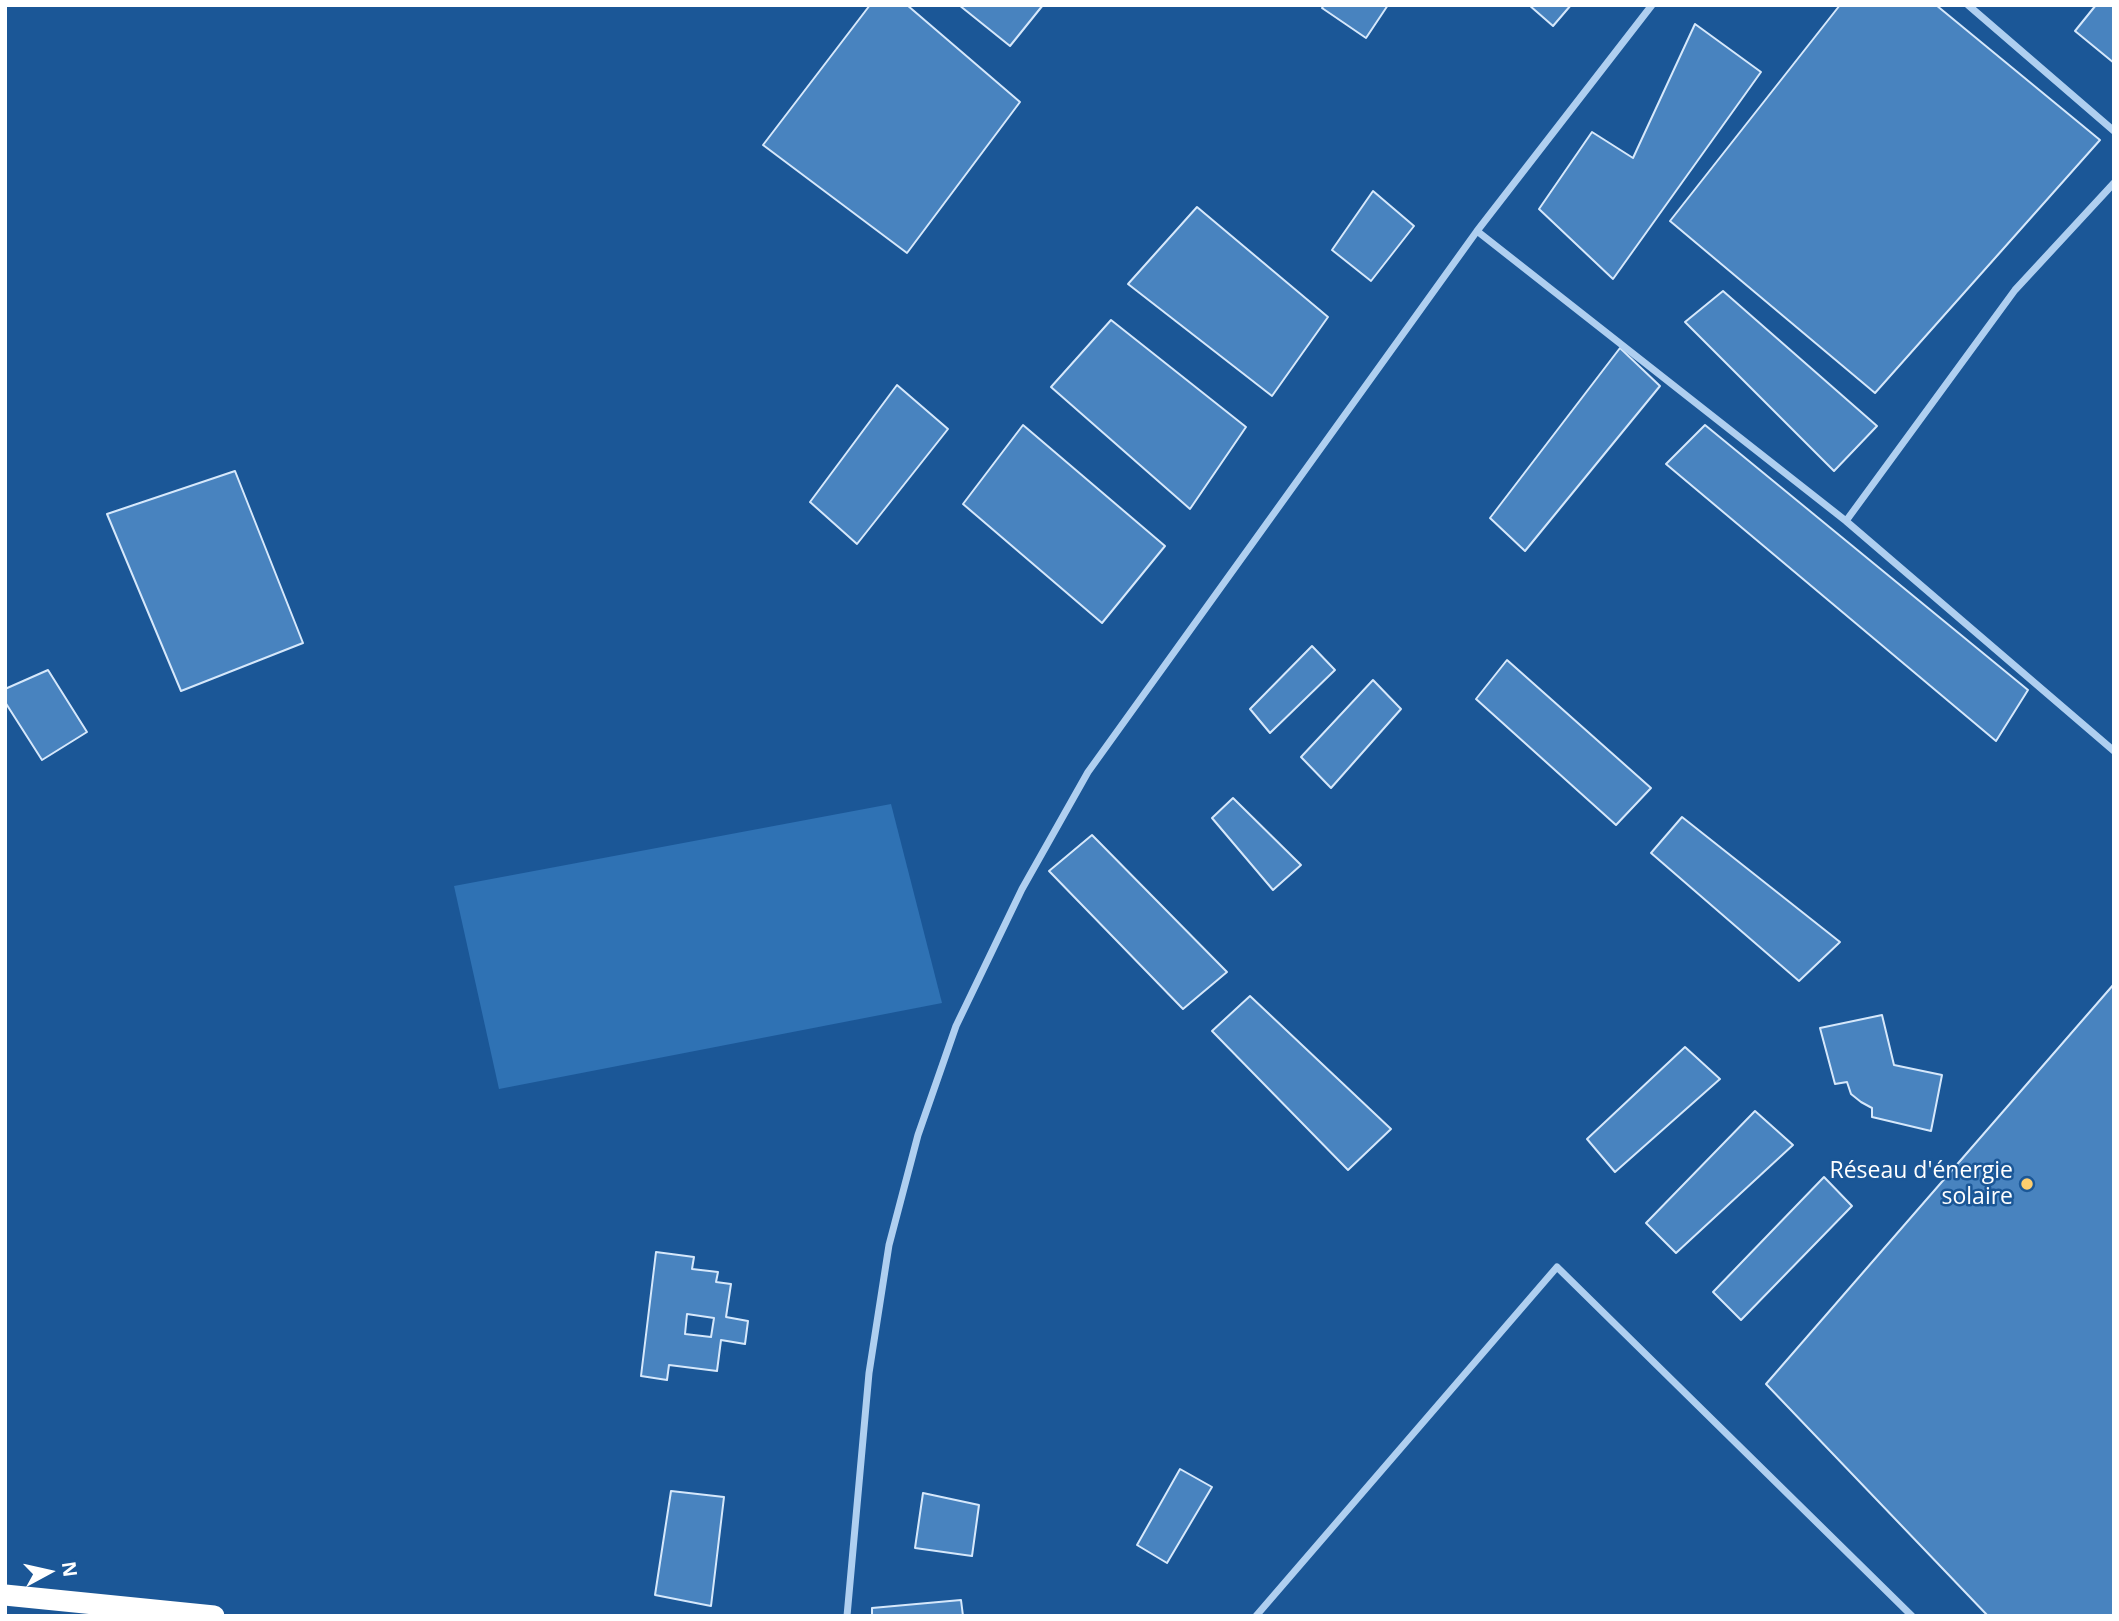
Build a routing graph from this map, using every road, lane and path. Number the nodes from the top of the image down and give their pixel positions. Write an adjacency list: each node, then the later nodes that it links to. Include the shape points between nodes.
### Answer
1 (1652, 5): 5 (street)
2 (1968, 5): 3 (street)
3 (2114, 131)
4 (2114, 183): 6 (street, via 2015,290)
5 (1478, 231): 6 (street); 10 (street, via 1088,772 1022,889 956,1026 918,1135 889,1245 869,1373)
6 (1846, 521): 7 (street)
7 (2114, 751)
8 (5, 1595): 9 (highway)
9 (214, 1616)
10 (847, 1616)
11 (1256, 1616): 12 (street, via 1557,1266)
12 (1912, 1616)

